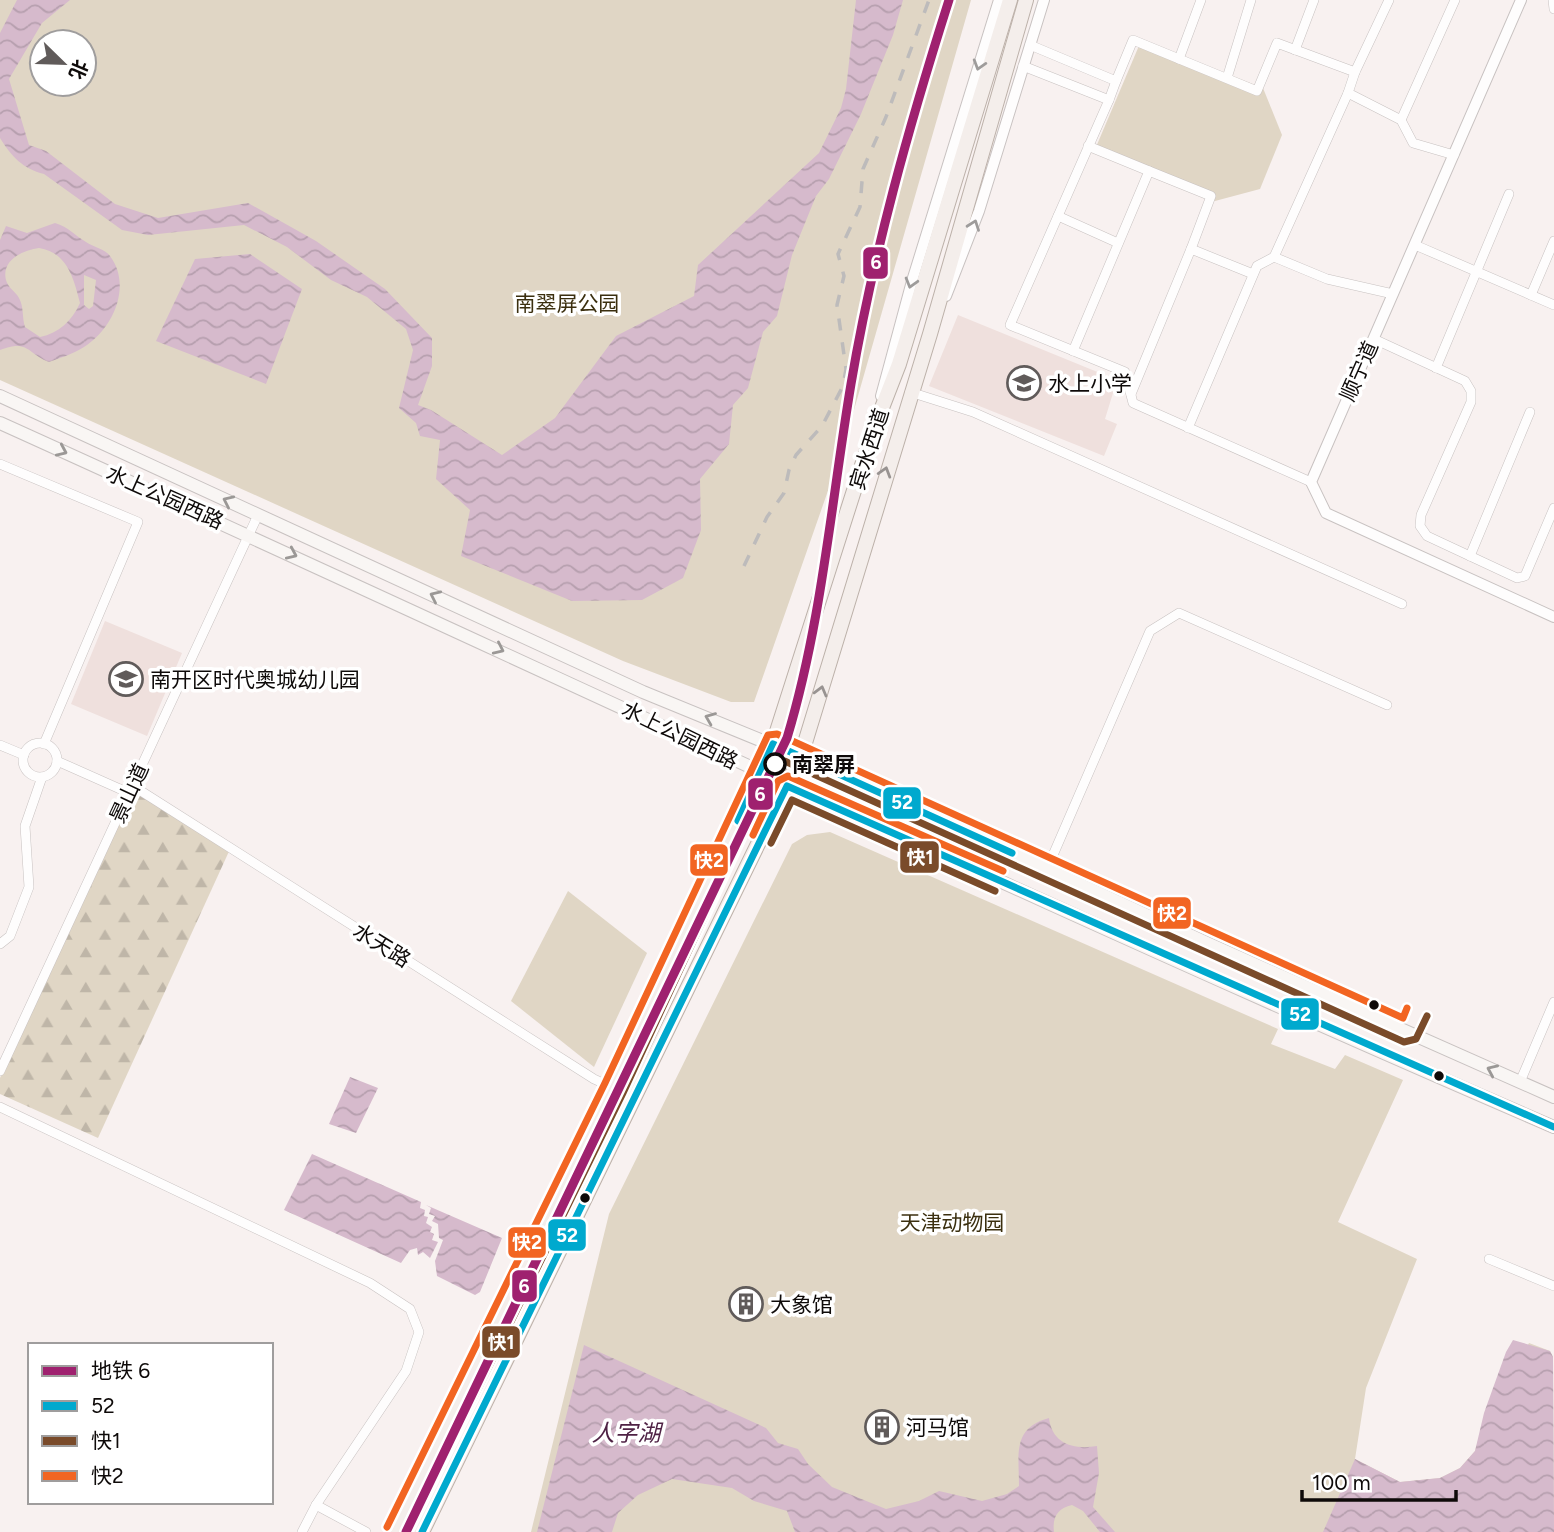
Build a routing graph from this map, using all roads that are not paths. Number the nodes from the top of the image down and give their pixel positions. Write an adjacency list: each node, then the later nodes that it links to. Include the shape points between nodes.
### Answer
1 (999, 0): 48 (street, one-way to 48, via 912,281)
2 (1010, 0): 48 (main road, 宾水西道, via 912,321)
3 (1026, 0): 38 (main road, 宾水西道)
4 (1044, 0): 13 (street)
5 (1201, 0): 15 (street)
6 (1251, 0): 18 (street)
7 (1314, 0): 14 (street)
8 (1389, 0): 17 (street)
9 (1455, 0): 22 (street)
10 (1521, 0): 24 (street, 顺宁道)
11 (1553, 0): 12 (street)
12 (1554, 9)
13 (1030, 45): 16 (street); 19 (street)
14 (1295, 50): 17 (street); 18 (street, via 1277,43 1257,90)
15 (1179, 59): 18 (street); 19 (street, via 1133,40)
16 (1023, 66): 21 (street); 38 (street, one-way to 16, via 979,211)
17 (1355, 72): 20 (street)
18 (1227, 78)
19 (1116, 80): 21 (street)
20 (1348, 93): 22 (street); 32 (street)
21 (1109, 100): 23 (street)
22 (1401, 120): 24 (street, via 1413,143)
23 (1088, 146): 25 (street); 27 (street)
24 (1454, 155): 30 (street, 顺宁道)
25 (1149, 171): 29 (street); 31 (street, via 1211,196)
26 (1509, 194): 33 (street)
27 (1058, 216): 29 (street); 40 (street, via 1010,325)
28 (1554, 241): 36 (street)
29 (1118, 243): 40 (street)
30 (1415, 245): 33 (street); 35 (street, 顺宁道)
31 (1191, 249): 34 (street); 43 (street)
32 (1274, 257): 34 (street, via 1257,266); 35 (street, via 1327,279)
33 (1476, 271): 36 (street); 41 (street)
34 (1253, 274): 47 (street)
35 (1393, 294): 39 (street, 顺宁道)
36 (1531, 295): 37 (street)
37 (1554, 305)
38 (930, 334): 42 (main road, 宾水西道)
39 (1374, 339): 41 (street); 50 (street, 顺宁道)
40 (1073, 351): 43 (street, via 1125,372)
41 (1436, 368): 54 (street, via 1465,381 1471,402 1420,526 1427,536)
42 (910, 392): 55 (street, via 973,412); 62 (main road, 宾水西道, one-way to 42)
43 (1131, 394): 47 (street, via 1133,404)
44 (0, 396): 52 (main road, 水上公园西路, one-way to 44)
45 (1531, 412): 54 (street)
46 (0, 423): 53 (main road, 水上公园西路, one-way to 53)
47 (1188, 428): 50 (street)
48 (873, 431): 59 (main road, 宾水西道)
49 (0, 464): 58 (street, via 138,522)
50 (1311, 482): 56 (street, via 1326,513)
51 (1554, 508): 54 (street, via 1525,576 1517,578)
52 (257, 515): 53 (street, 景山道); 59 (main road, 水上公园西路, one-way to 52, via 643,692)
53 (250, 536): 64 (main road, 水上公园西路, one-way to 64); 67 (street, 景山道)
54 (1469, 556)
55 (1402, 604)
56 (1554, 617)
57 (1387, 705): 68 (street, via 1180,613 1150,631)
58 (44, 744): 61 (street, via 34,745); 63 (street, via 53,750)
59 (773, 744): 62 (main road, 水上公园西路); 64 (main road, 宾水西道)
60 (0, 745): 61 (street)
61 (24, 755): 65 (street, via 27,771)
62 (801, 756): 66 (main road, 宾水西道); 68 (main road, 水上公园西路)
63 (57, 761): 65 (street, via 52,772); 67 (street, 水天路)
64 (760, 774): 66 (main road, 水上公园西路); 73 (main road, 宾水西道)
65 (42, 777): 69 (street, via 25,826 29,887 10,936)
66 (787, 786): 75 (main road, 宾水西道); 77 (main road, 水上公园西路)
67 (131, 790): 71 (street, 景山道); 73 (street, 水天路)
68 (1048, 869): 72 (main road, 水上公园西路, one-way to 68)
69 (0, 944)
70 (1554, 1002): 72 (street)
71 (0, 1071)
72 (1520, 1082): 74 (main road, 水上公园西路)
73 (614, 1088): 75 (street, 水天路); 83 (main road, 宾水西道)
74 (1554, 1097)
75 (635, 1098): 84 (main road, 宾水西道)
76 (0, 1107): 80 (street, via 370,1283 410,1309 419,1332 406,1371)
77 (1554, 1127)
78 (1489, 1259): 79 (street)
79 (1554, 1286)
80 (316, 1505): 81 (street); 82 (street)
81 (302, 1532)
82 (366, 1532)
83 (396, 1532)
84 (422, 1532)

